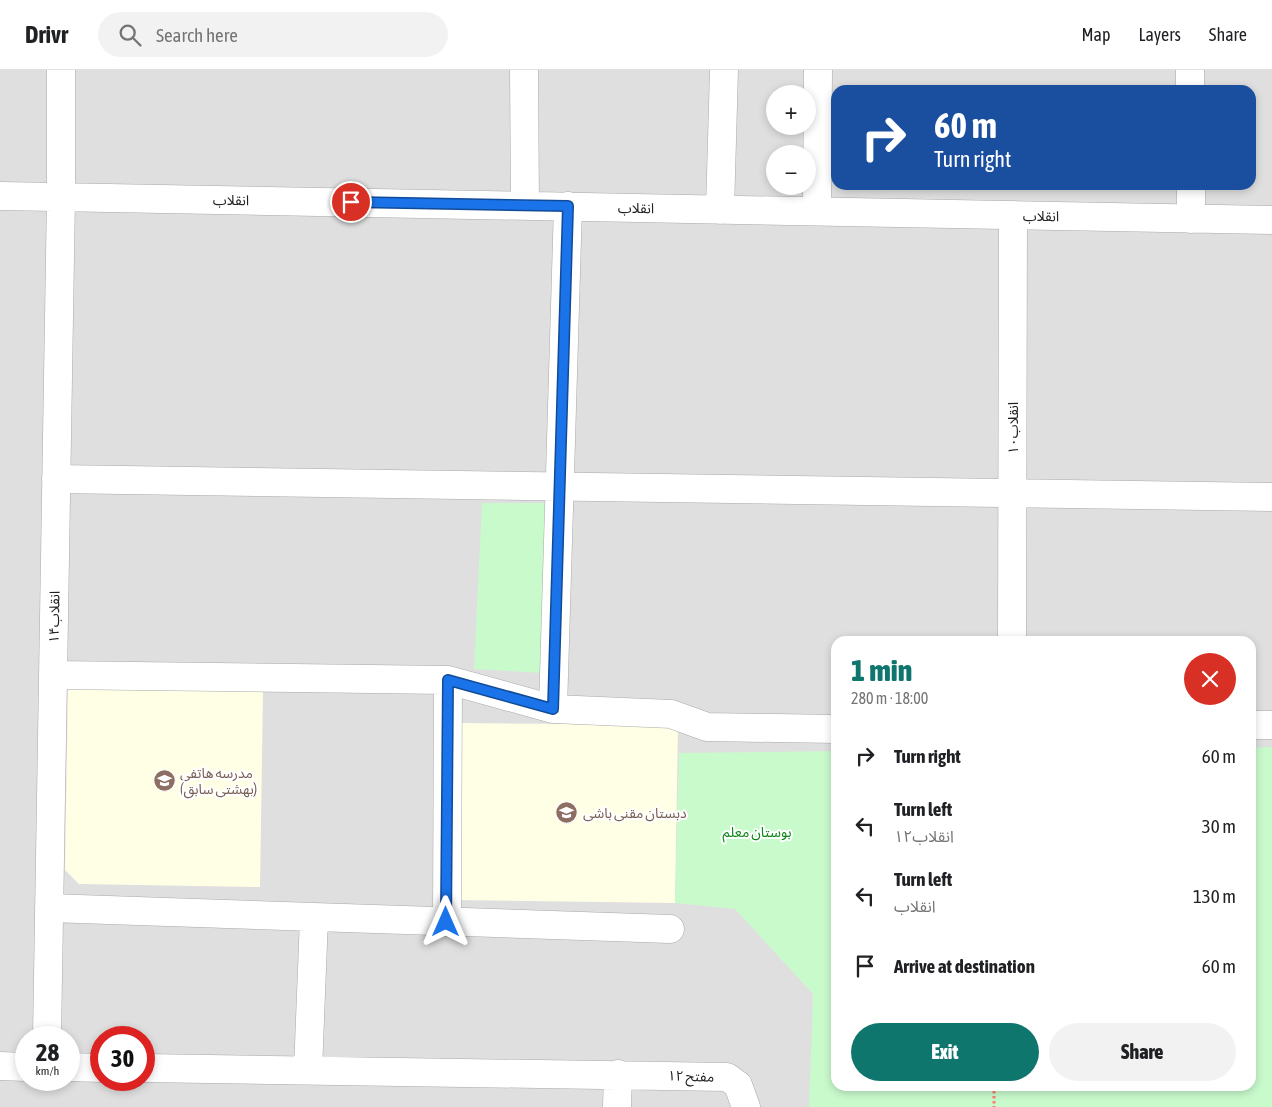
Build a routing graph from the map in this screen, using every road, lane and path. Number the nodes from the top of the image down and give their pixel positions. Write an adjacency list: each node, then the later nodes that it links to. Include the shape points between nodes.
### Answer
1 (61, 70): 9 (street, انقلاب۱۴)
2 (524, 70): 10 (street)
3 (724, 70): 12 (street)
4 (818, 70): 13 (street)
5 (1190, 70): 6 (street)
6 (1190, 85)
7 (1191, 190): 15 (street)
8 (0, 196): 9 (street, انقلاب)
9 (61, 197): 10 (street, انقلاب); 17 (street, انقلاب۱۴)
10 (525, 206): 11 (street, انقلاب)
11 (568, 206): 12 (street, انقلاب); 18 (street)
12 (720, 210): 13 (street, انقلاب)
13 (816, 212): 14 (street, انقلاب)
14 (1013, 215): 15 (street, انقلاب); 19 (street, انقلاب۱۰)
15 (1192, 219): 16 (street, انقلاب)
16 (1272, 220)
17 (56, 478): 18 (street); 22 (street, انقلاب۱۴)
18 (560, 486): 19 (street); 24 (street)
19 (1013, 493): 20 (street); 21 (street, انقلاب۱۰)
20 (1272, 497)
21 (1012, 636)
22 (54, 675): 23 (street); 28 (street, انقلاب۱۴)
23 (448, 680): 24 (street); 30 (street)
24 (553, 709): 27 (street, via 671,714 707,728)
25 (1256, 725): 26 (street)
26 (1272, 725)
27 (831, 728)
28 (49, 908): 29 (street); 32 (street, انقلاب۱۴)
29 (314, 918): 30 (street); 36 (street)
30 (446, 922): 31 (street)
31 (670, 929)
32 (47, 1026)
33 (0, 1066): 34 (street)
34 (15, 1066)
35 (155, 1068): 36 (street, مفتح ۱۲)
36 (308, 1070): 37 (street, مفتح ۱۲)
37 (618, 1074): 39 (street); 40 (street, مفتح ۱۲, via 727,1078 738,1085)
38 (994, 1091): 41 (path)
39 (617, 1107)
40 (746, 1107)
41 (994, 1107)

